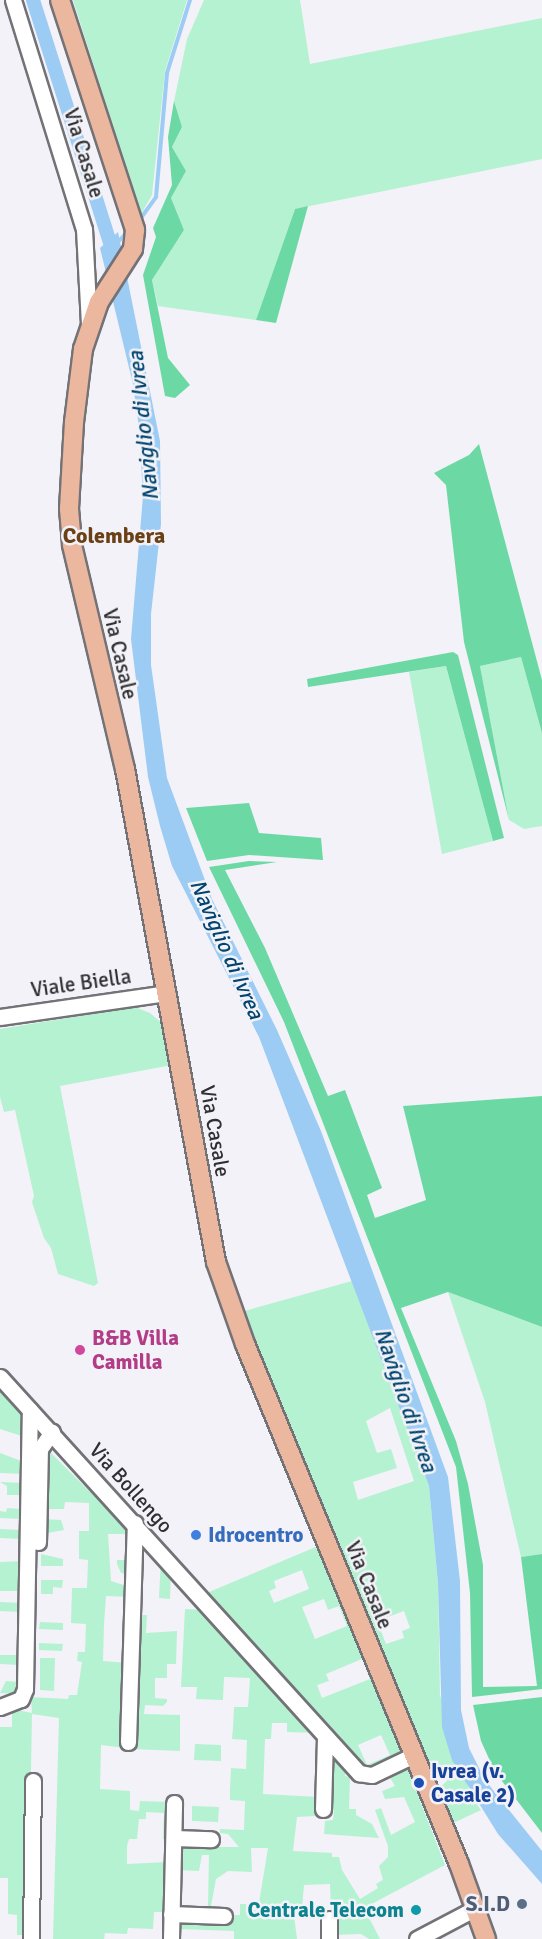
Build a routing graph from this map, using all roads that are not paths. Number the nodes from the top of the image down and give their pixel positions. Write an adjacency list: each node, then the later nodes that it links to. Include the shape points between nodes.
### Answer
1 (13, 0): 3 (street, Via Casale, via 84,229)
2 (60, 0): 3 (main road, Via Casale, via 135,230 133,249)
3 (89, 323): 4 (main road, Via Casale, via 76,383 69,508 72,545 125,770)
4 (167, 993): 5 (street, Viale Biella); 14 (main road, Via Casale, via 216,1262 229,1303)
5 (0, 1017)
6 (0, 1377): 7 (street, Via Bollengo)
7 (30, 1410): 8 (street, Via Bollengo); 11 (street, via 25,1689 21,1700)
8 (52, 1432): 9 (street, Via Bollengo); 10 (street, via 40,1449)
9 (135, 1523): 12 (street, Via Bollengo); 13 (street)
10 (35, 1692)
11 (0, 1707)
12 (325, 1736): 14 (street, Via Bollengo, via 364,1776); 17 (street, via 320,1787)
13 (128, 1742)
14 (414, 1755): 20 (main road, Via Casale)
15 (33, 1781): 24 (street)
16 (174, 1803): 18 (street)
17 (323, 1809)
18 (181, 1834): 19 (street); 21 (street)
19 (211, 1839)
20 (474, 1909): 27 (street); 28 (main road, Via Casale)
21 (171, 1914): 22 (street); 25 (street)
22 (224, 1916)
23 (329, 1919): 26 (street)
24 (31, 1939)
25 (171, 1939)
26 (329, 1939)
27 (417, 1939)
28 (486, 1939)

